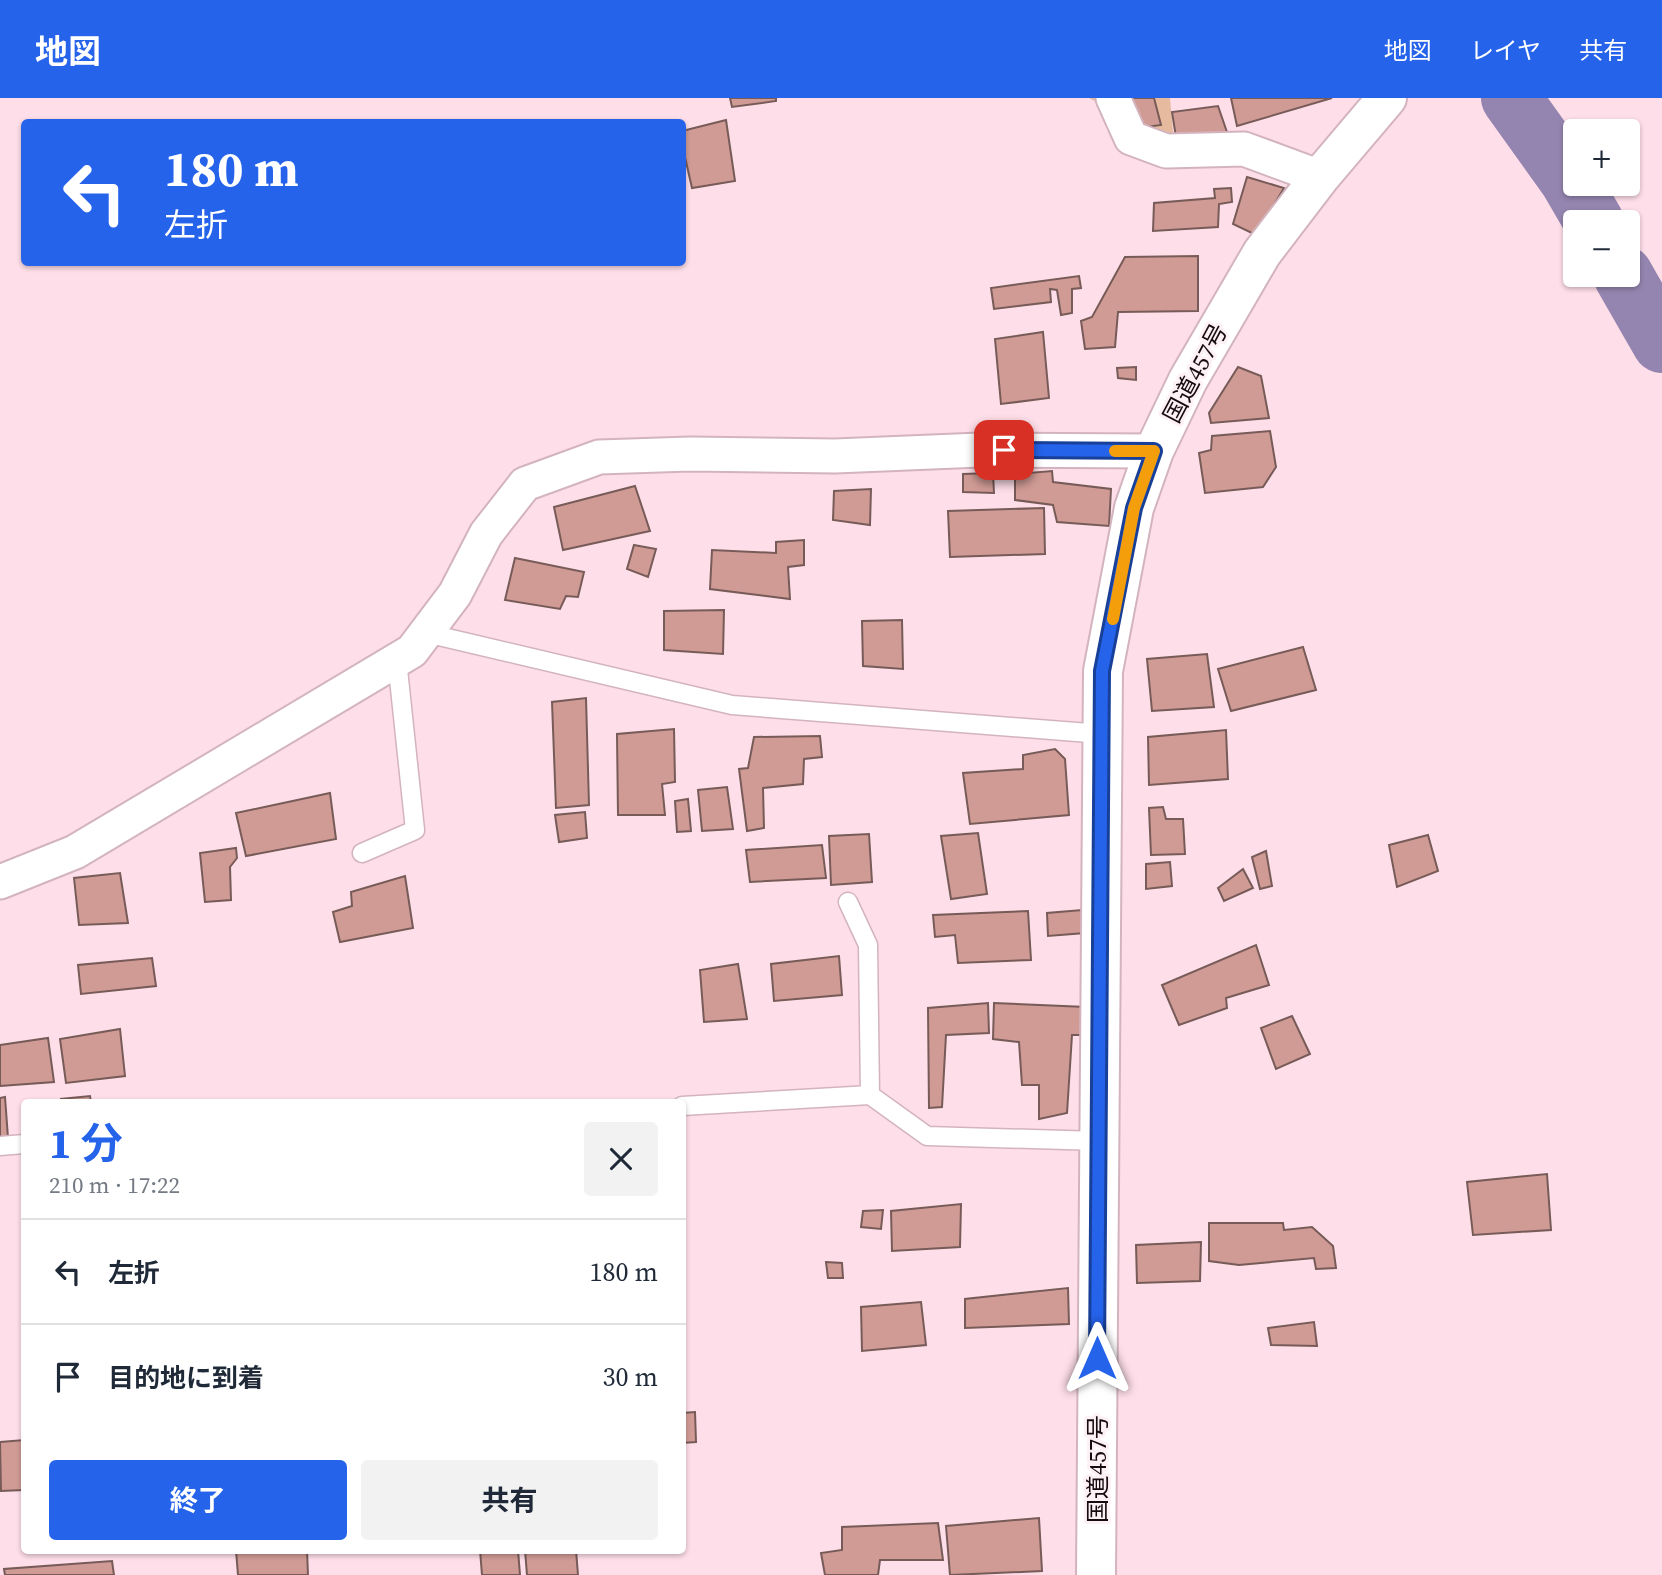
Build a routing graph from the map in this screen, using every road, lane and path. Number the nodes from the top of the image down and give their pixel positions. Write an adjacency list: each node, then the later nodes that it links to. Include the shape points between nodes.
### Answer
1 (1113, 98): 3 (street, via 1131,138 1166,151 1244,149)
2 (1387, 98): 3 (highway, 国道457号)
3 (1320, 177): 4 (highway, 国道457号, via 1262,253 1188,380)
4 (1154, 451): 5 (street, via 599,457 525,484 486,534 455,594); 7 (highway, 国道457号, via 1134,508 1102,671)
5 (426, 633): 6 (street); 7 (lane, via 732,705)
6 (397, 660): 8 (lane, via 415,830); 9 (street, via 75,852)
7 (1102, 734): 13 (highway, 国道457号)
8 (362, 853)
9 (0, 882)
10 (848, 902): 11 (lane, via 868,945)
11 (870, 1095): 12 (lane); 13 (lane, via 927,1136)
12 (686, 1106)
13 (1099, 1141): 16 (highway, 国道457号)
14 (21, 1144): 15 (lane)
15 (0, 1146)
16 (1096, 1575)

